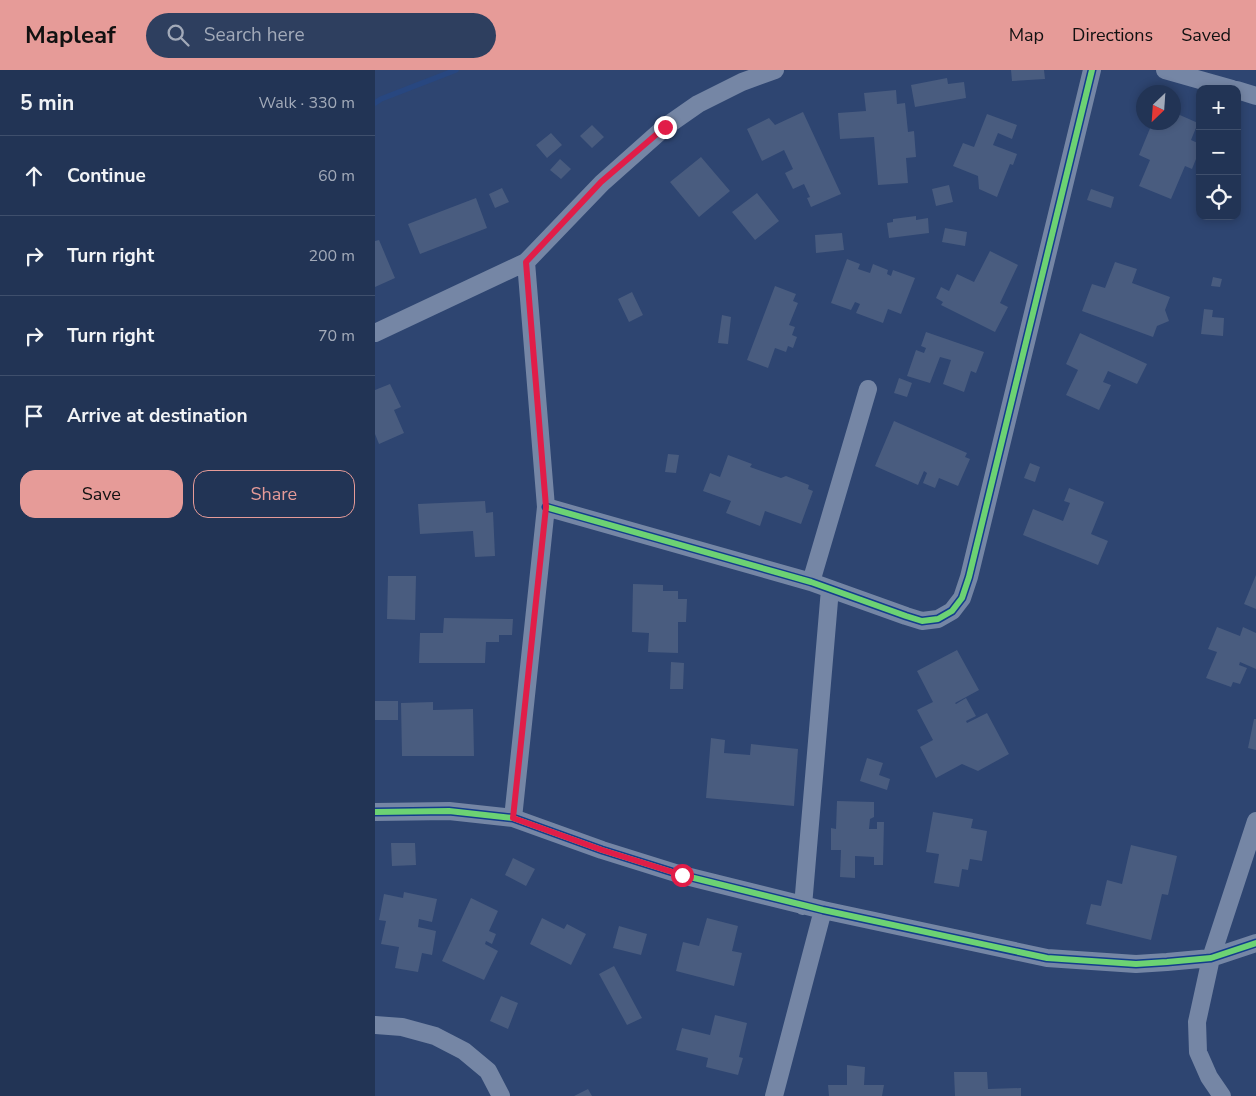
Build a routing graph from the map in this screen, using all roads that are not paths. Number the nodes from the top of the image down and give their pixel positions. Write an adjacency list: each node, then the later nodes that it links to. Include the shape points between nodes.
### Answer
1 (775, 70): 7 (street, via 697,104 665,127 601,182)
2 (1092, 70): 12 (street, via 962,598 952,611 938,619 922,620)
3 (1165, 70): 4 (street)
4 (1217, 85)
5 (1241, 91): 6 (street)
6 (1256, 96)
7 (526, 262): 8 (street); 10 (street)
8 (375, 334)
9 (868, 389): 11 (street)
10 (546, 507): 11 (street); 14 (street)
11 (811, 582): 12 (street)
12 (830, 589): 16 (street)
13 (375, 812): 14 (street, via 449,811)
14 (513, 818): 16 (street, via 682,875)
15 (1256, 821): 19 (street)
16 (803, 906): 17 (street)
17 (823, 910): 19 (street, via 1047,958 1136,964); 22 (street)
18 (1256, 943): 19 (street)
19 (1211, 958): 23 (street, via 1197,1022 1198,1052)
20 (375, 1025): 21 (street, via 402,1027 435,1036 463,1051 488,1071)
21 (501, 1096)
22 (774, 1096)
23 (1221, 1096)

